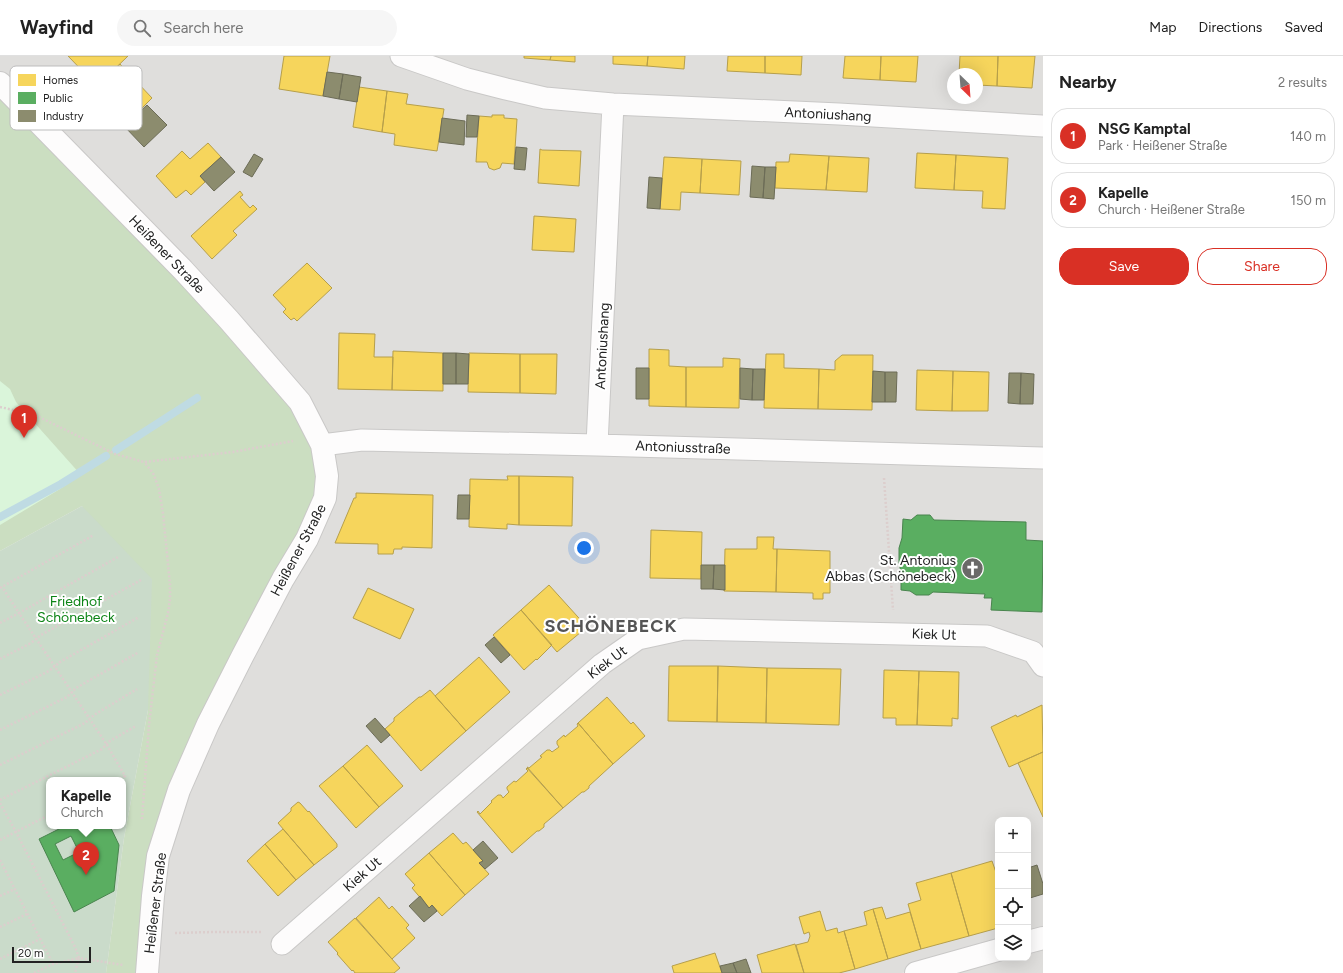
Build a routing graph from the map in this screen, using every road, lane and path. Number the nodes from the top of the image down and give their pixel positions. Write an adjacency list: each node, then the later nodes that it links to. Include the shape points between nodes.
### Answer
1 (401, 56): 4 (street, Antoniushang, via 506,90 545,98)
2 (0, 83): 3 (street, Heißener Straße)
3 (10, 93)
4 (613, 104): 5 (street, Antoniushang); 9 (street, Antoniushang)
5 (1043, 126)
6 (46, 130): 8 (street, Heißener Straße, via 229,320 300,402)
7 (0, 407): 11 (path, via 35,415 115,454)
8 (319, 438): 9 (street, Antoniusstraße); 11 (path, via 233,452); 47 (street, Heißener Straße, via 327,476 325,498 307,540 283,578 208,724 179,790 158,856)
9 (598, 445): 10 (street, Antoniusstraße)
10 (1043, 458)
11 (144, 462): 38 (path, via 153,473 163,513 170,592 168,613 157,655)
12 (884, 480): 20 (path)
13 (94, 535): 16 (path)
14 (118, 557): 17 (path)
15 (141, 580): 21 (path)
16 (1, 587): 17 (path)
17 (19, 613): 19 (path); 21 (path)
18 (139, 617): 24 (path)
19 (0, 623)
20 (894, 633): 25 (street, Kiek Ut, via 987,636 1033,652); 51 (street, Kiek Ut, via 684,629 638,639 602,664)
21 (37, 639): 23 (path); 24 (path)
22 (139, 652): 27 (path, via 76,688)
23 (0, 659)
24 (54, 666): 27 (path); 28 (path, via 49,671)
25 (1043, 666)
26 (137, 690): 29 (path)
27 (72, 693): 29 (path); 31 (path)
28 (0, 695)
29 (89, 719): 32 (path); 33 (path)
30 (136, 726): 32 (path)
31 (0, 730)
32 (107, 745): 34 (path, via 124,776); 35 (path)
33 (0, 765)
34 (122, 777)
35 (0, 800)
36 (0, 804): 39 (path)
37 (46, 817): 39 (path)
38 (142, 826)
39 (16, 832): 40 (path); 54 (path)
40 (0, 840)
41 (0, 860): 42 (path)
42 (1, 865): 43 (path)
43 (15, 889): 44 (path); 45 (path)
44 (0, 896)
45 (27, 914): 46 (path); 49 (path)
46 (0, 927)
47 (150, 934): 51 (path, via 267,932); 56 (street, Heißener Straße)
48 (1043, 938): 50 (street)
49 (40, 939): 53 (path); 55 (path)
50 (1031, 941)
51 (282, 944)
52 (995, 951): 59 (street)
53 (0, 958)
54 (79, 958): 55 (path); 56 (path); 58 (path)
55 (53, 964): 57 (path)
56 (147, 971)
57 (34, 973)
58 (75, 973)
59 (916, 973)

